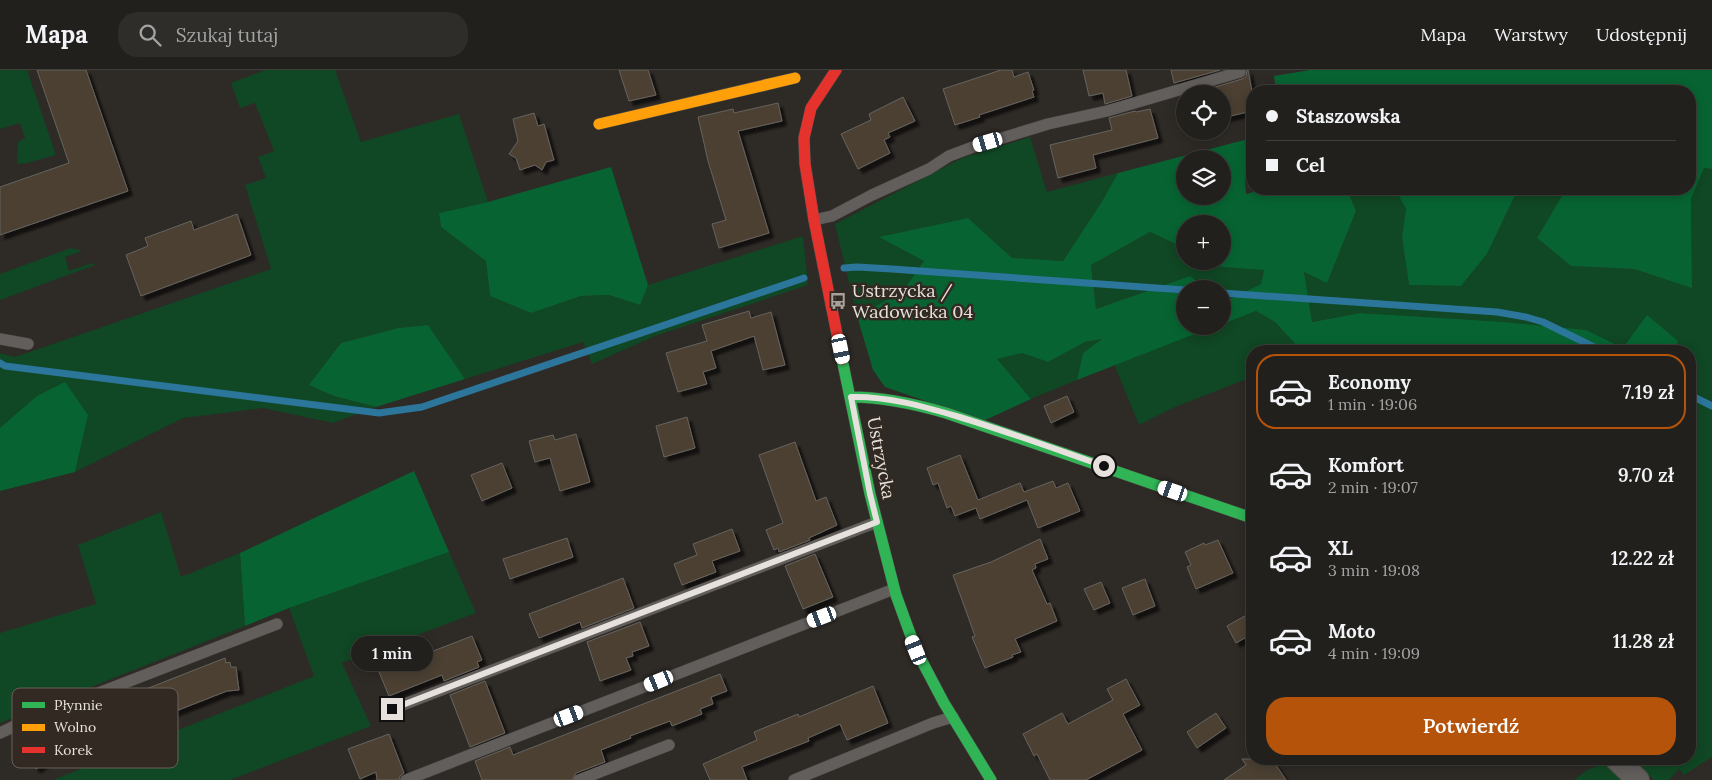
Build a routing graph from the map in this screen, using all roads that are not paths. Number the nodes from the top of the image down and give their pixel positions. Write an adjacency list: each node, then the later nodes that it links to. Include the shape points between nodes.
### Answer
1 (836, 70): 4 (street, Ustrzycka)
2 (1240, 72): 6 (lane, via 973,147 832,216)
3 (793, 74): 4 (street, via 804,88); 5 (street)
4 (818, 97): 6 (street, Ustrzycka, via 811,108 804,138)
5 (599, 124)
6 (814, 220): 9 (street, Ustrzycka)
7 (0, 339): 8 (lane)
8 (28, 344)
9 (851, 397): 10 (street, via 895,401 977,422); 11 (street, Ustrzycka)
10 (1246, 516)
11 (877, 522): 12 (street, Ustrzycka); 15 (lane)
12 (894, 589): 16 (street, Ustrzycka, via 916,650); 21 (lane)
13 (277, 624): 14 (lane)
14 (112, 688)
15 (392, 709)
16 (952, 718): 23 (lane); 24 (street, Ustrzycka)
17 (12, 727): 18 (lane)
18 (0, 733)
19 (669, 745): 22 (lane)
20 (1622, 765): 25 (street)
21 (406, 780)
22 (579, 780)
23 (794, 780)
24 (990, 780)
25 (1638, 780)

